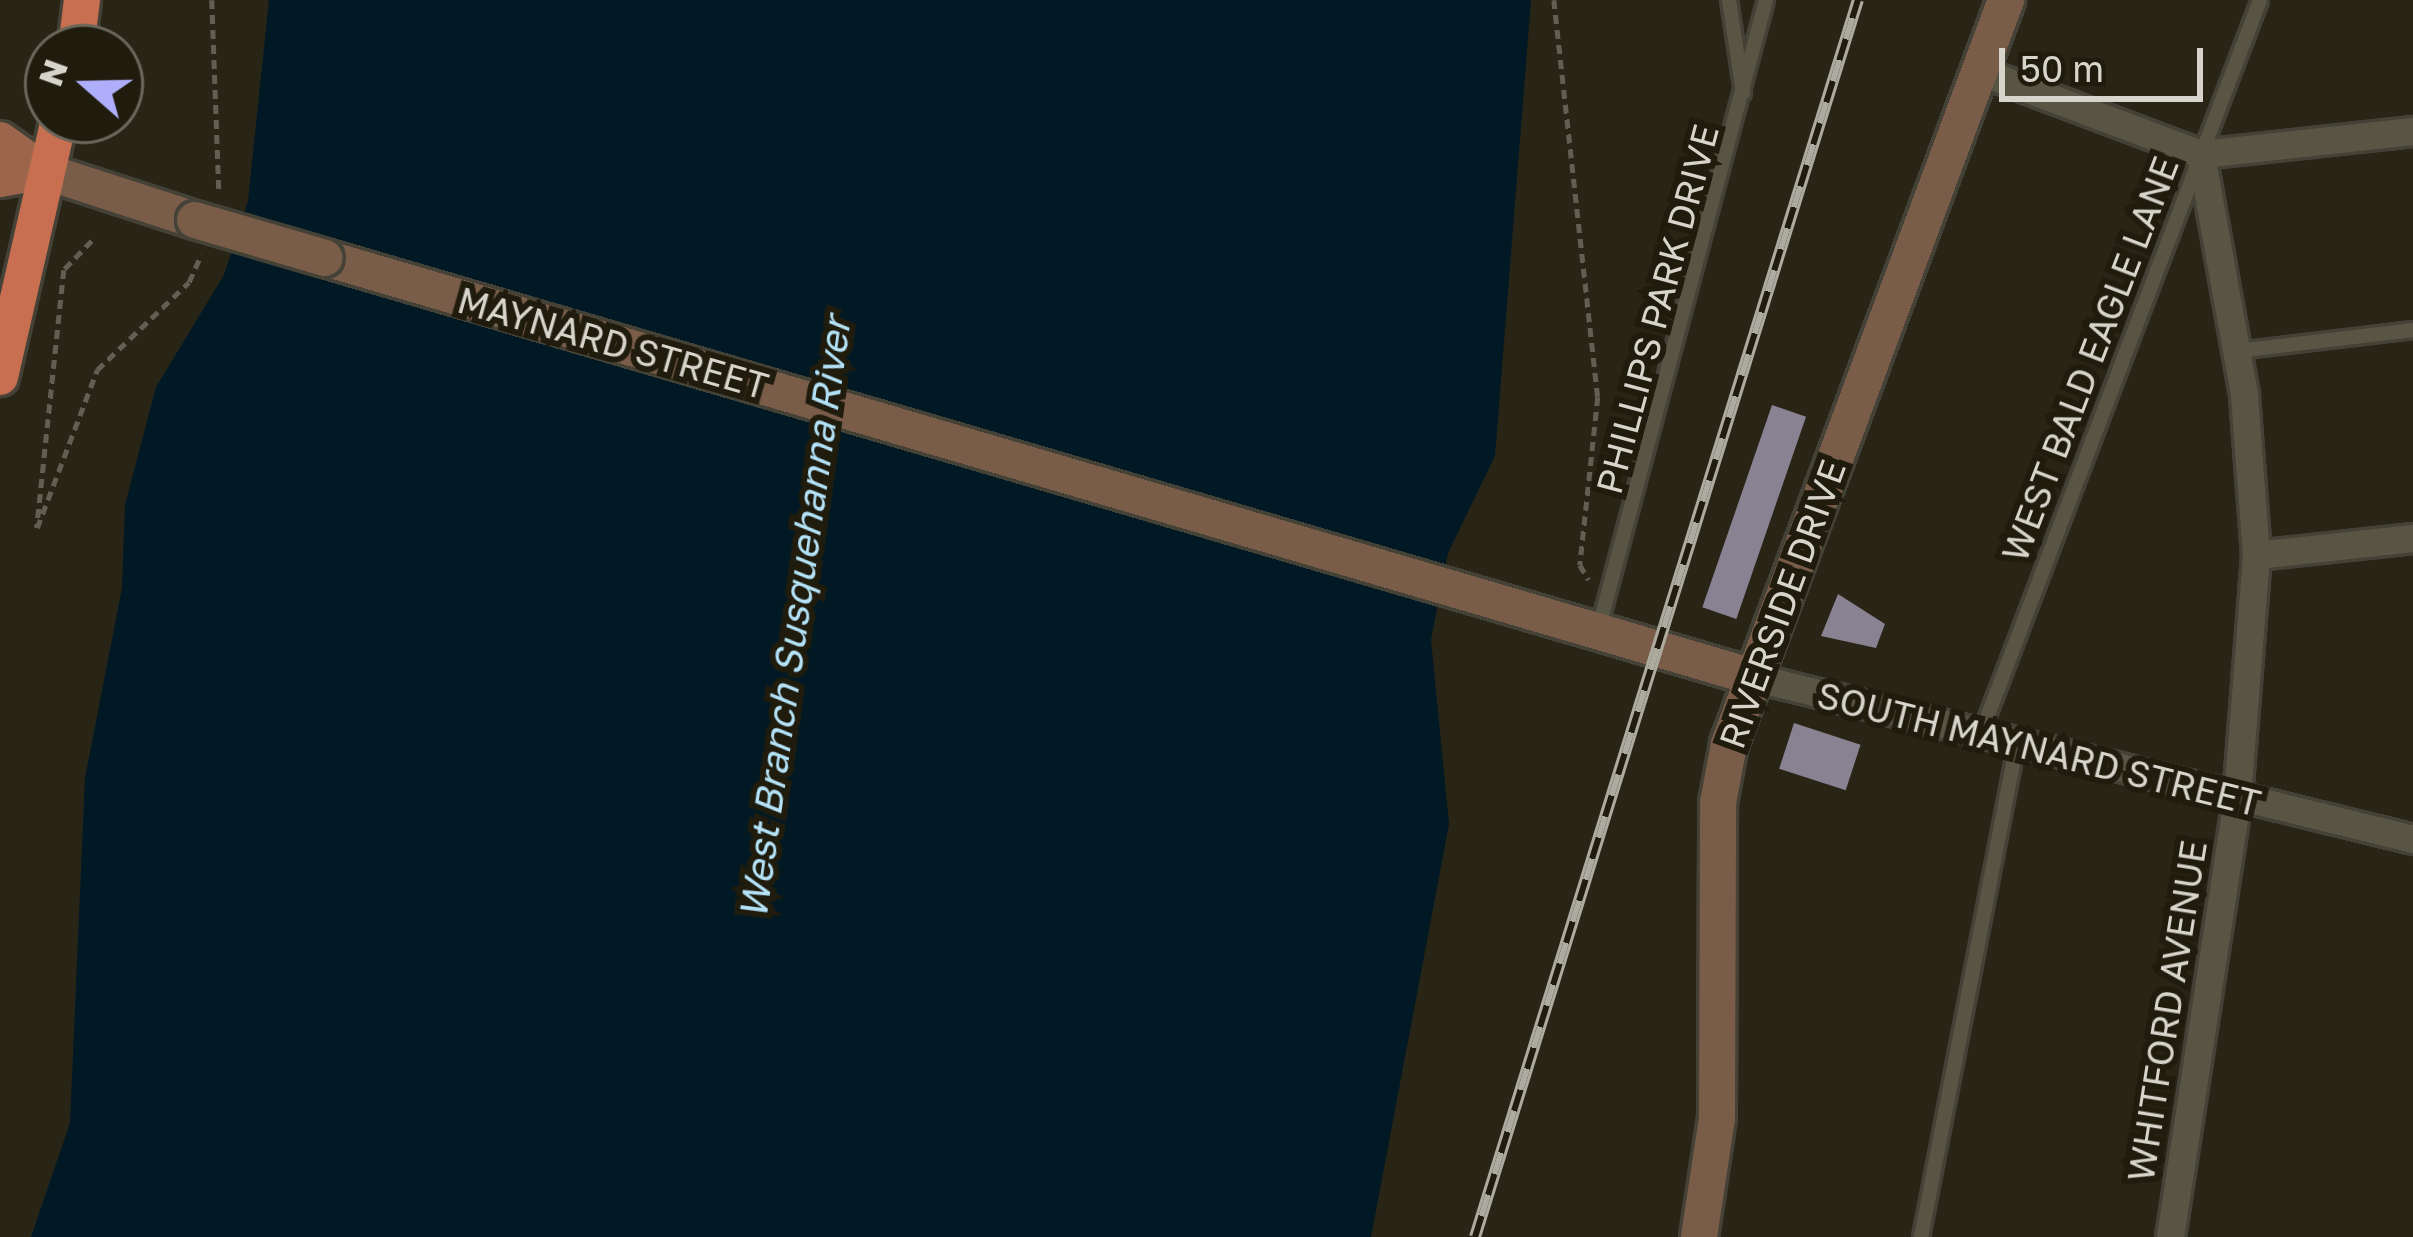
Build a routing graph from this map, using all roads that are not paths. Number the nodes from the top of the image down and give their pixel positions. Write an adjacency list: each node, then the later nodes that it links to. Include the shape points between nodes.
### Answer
1 (1729, 0): 6 (lane)
2 (1766, 0): 6 (lane, PHILLIPS PARK DRIVE)
3 (2006, 0): 5 (main road, RIVERSIDE DRIVE)
4 (2260, 0): 10 (lane, WEST BALD EAGLE LANE)
5 (1980, 71): 10 (street); 20 (main road, RIVERSIDE DRIVE)
6 (1744, 98): 19 (lane, PHILLIPS PARK DRIVE)
7 (2413, 130): 10 (street)
8 (0, 140): 11 (main road, MAYNARD STREET)
9 (52, 144): 11 (highway)
10 (2201, 154): 14 (street, WHITFORD AVENUE); 21 (lane, WEST BALD EAGLE LANE)
11 (44, 171): 12 (main road, MAYNARD STREET); 15 (highway); 18 (main road, MAYNARD STREET, bridge, via 205,226)
12 (0, 179)
13 (2413, 330): 14 (lane)
14 (2237, 351): 17 (street, WHITFORD AVENUE)
15 (0, 377)
16 (2413, 538): 17 (street)
17 (2256, 555): 23 (street, WHITFORD AVENUE)
18 (1459, 591): 19 (main road, SOUTH MAYNARD STREET)
19 (1598, 632): 20 (main road, SOUTH MAYNARD STREET)
20 (1753, 677): 21 (street, SOUTH MAYNARD STREET); 25 (main road, RIVERSIDE DRIVE, via 1718,803 1717,1118)
21 (1978, 741): 22 (street, SOUTH MAYNARD STREET)
22 (2016, 749): 23 (street, SOUTH MAYNARD STREET); 26 (lane)
23 (2237, 797): 24 (street, SOUTH MAYNARD STREET); 27 (street, WHITFORD AVENUE)
24 (2413, 839)
25 (1699, 1237)
26 (1921, 1237)
27 (2170, 1237)

